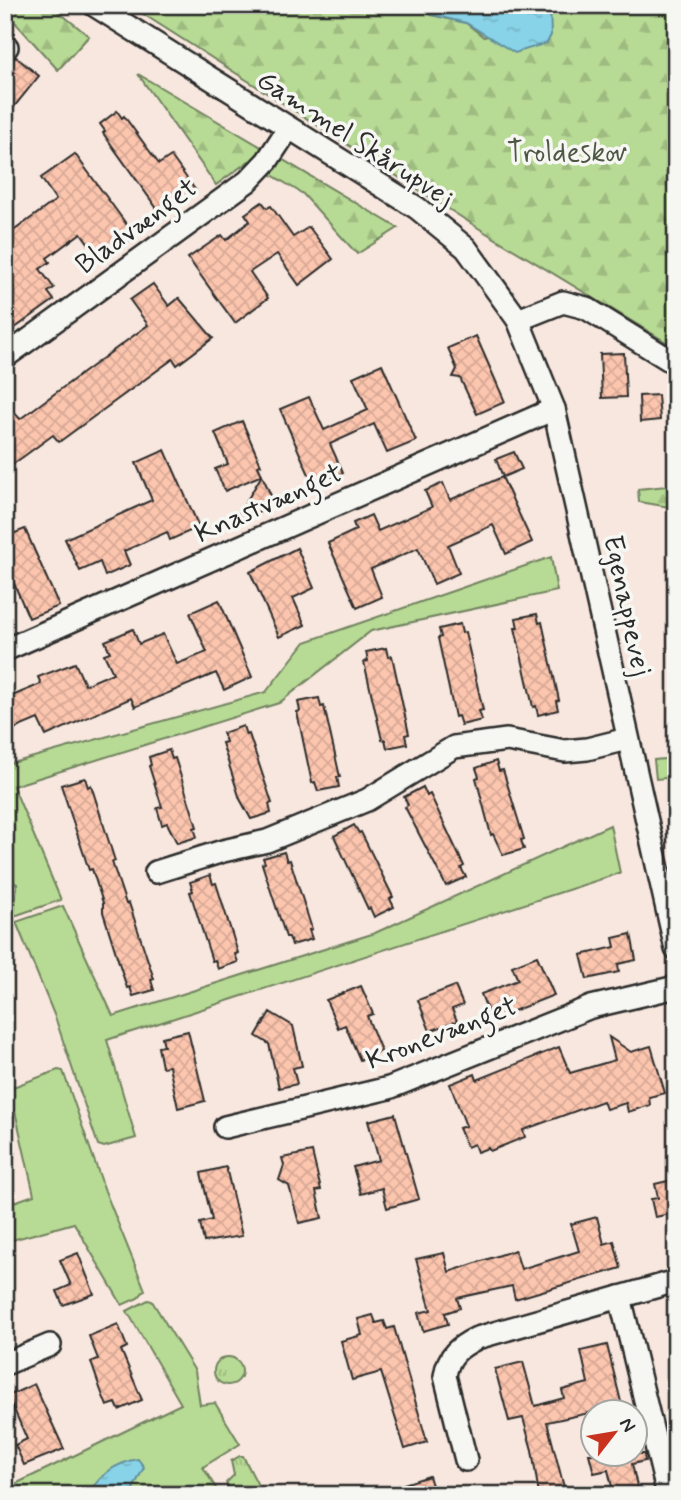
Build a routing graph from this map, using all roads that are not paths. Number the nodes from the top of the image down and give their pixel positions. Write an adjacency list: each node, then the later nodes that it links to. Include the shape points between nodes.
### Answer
1 (94, 5): 2 (street, Gammel Skårupvej)
2 (288, 130): 3 (street, Gammel Skårupvej, via 417,208 466,248); 4 (street, Bladvænget, via 248,181)
3 (518, 320): 5 (street, via 563,302 586,308); 6 (street, Egenappevej)
4 (5, 357)
5 (676, 364)
6 (554, 409): 7 (street, Knastvænget); 8 (street, Egenappevej)
7 (5, 650)
8 (627, 739): 9 (street, via 565,751 508,740 454,747 367,800 267,841); 10 (street, Egenappevej)
9 (156, 872)
10 (676, 949)
11 (676, 987): 12 (street, Kronevænget, via 591,1007 389,1088)
12 (225, 1127)
13 (676, 1281): 14 (street)
14 (620, 1297): 17 (street, via 477,1338 458,1348 444,1376); 18 (street)
15 (50, 1345): 16 (street)
16 (5, 1364)
17 (466, 1460)
18 (668, 1495)

